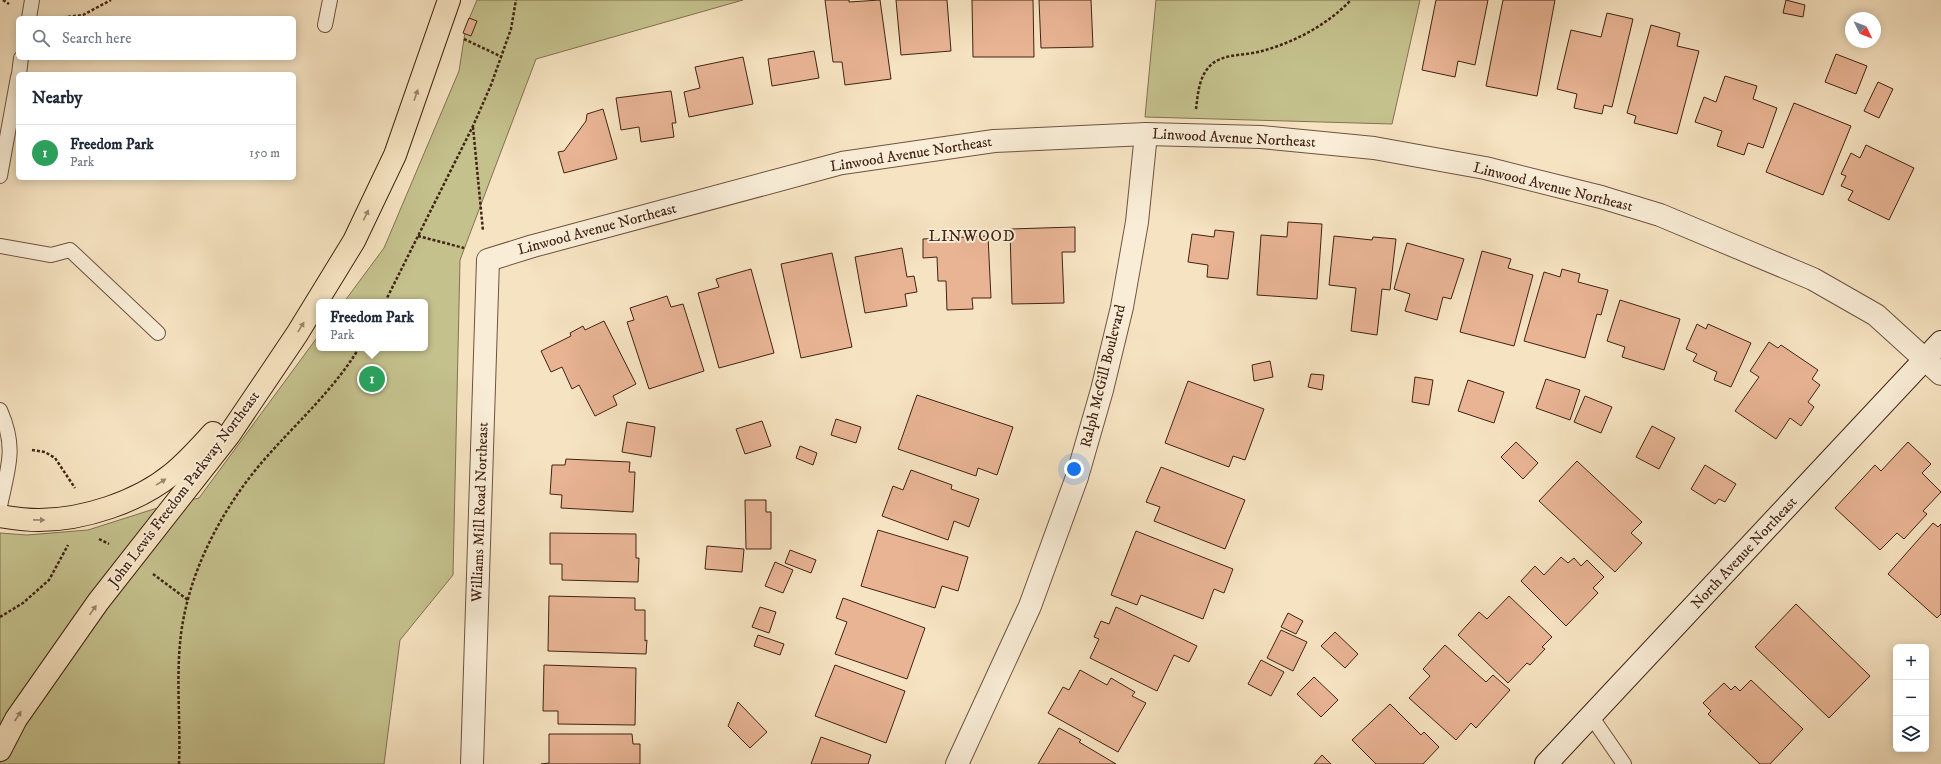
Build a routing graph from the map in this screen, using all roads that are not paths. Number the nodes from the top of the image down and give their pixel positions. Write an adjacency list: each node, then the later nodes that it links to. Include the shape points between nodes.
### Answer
1 (32, 0): 4 (lane)
2 (330, 0): 5 (lane)
3 (449, 0): 13 (highway, John Lewis Freedom Parkway Northeast, one-way to 3, via 354,241 395,155)
4 (29, 16)
5 (325, 26)
6 (21, 60): 7 (lane)
7 (19, 72)
8 (16, 86): 10 (lane)
9 (1146, 134): 12 (street, Linwood Avenue Northeast, via 994,141 842,163); 17 (street, Linwood Avenue Northeast, via 1261,136 1374,148 1485,168 1601,197 1660,215 1813,279 1876,315); 26 (street, Ralph McGill Boulevard, via 1137,222 1122,306 1102,390 1077,477 1030,606)
10 (0, 176)
11 (0, 246): 15 (lane, via 51,255 70,250)
12 (488, 260): 25 (street, Williams Mill Road Northeast)
13 (317, 299)
14 (316, 301): 18 (highway, John Lewis Freedom Parkway Northeast, one-way to 14)
15 (158, 333)
16 (1941, 342): 17 (street, North Avenue Northeast)
17 (1925, 359): 19 (street, Linwood Avenue Northeast); 23 (street, North Avenue Northeast)
18 (279, 360): 22 (highway, one-way to 18, via 39,520 78,517 134,498 171,475 192,456); 24 (highway, John Lewis Freedom Parkway Northeast, one-way to 18, via 16,719 132,558 229,435)
19 (1941, 374)
20 (0, 410): 21 (lane, via 8,427 11,447)
21 (0, 506)
22 (0, 516)
23 (1591, 716): 27 (street, North Avenue Northeast); 28 (lane)
24 (0, 750)
25 (472, 764)
26 (957, 764)
27 (1546, 764)
28 (1624, 764)

